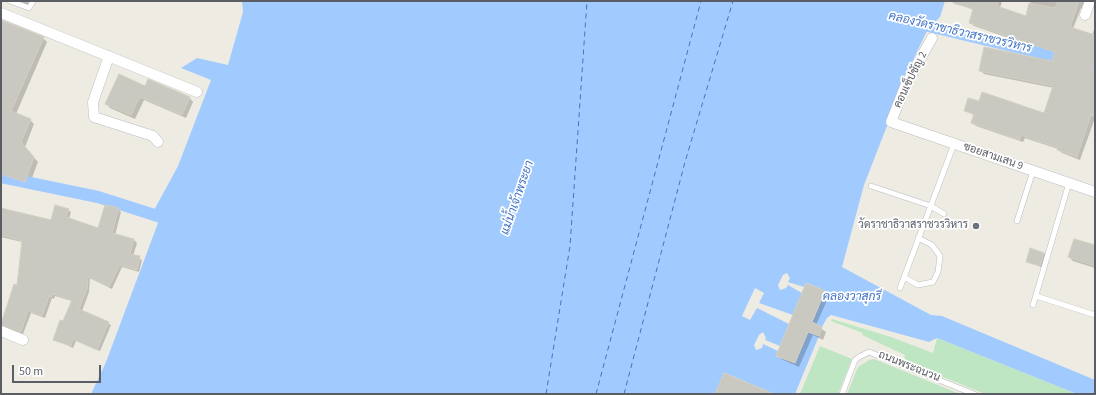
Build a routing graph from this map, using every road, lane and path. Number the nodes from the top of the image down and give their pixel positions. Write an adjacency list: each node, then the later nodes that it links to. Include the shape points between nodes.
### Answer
1 (10, 1): 2 (lane, via 29,8)
2 (33, 1)
3 (1090, 1): 5 (street)
4 (1, 13): 7 (street)
5 (1085, 15)
6 (932, 38): 9 (street, คอนเซ็ปชัญ 2, via 906,84)
7 (109, 56): 8 (street); 10 (street, via 93,102 94,117 153,136)
8 (198, 92)
9 (892, 122): 11 (street, ซอยสามเสน 9)
10 (158, 142)
11 (954, 144): 12 (street, ซอยสามเสน 9); 16 (lane)
12 (1033, 171): 13 (street, ซอยสามเสน 9); 18 (lane)
13 (1069, 183): 15 (street, ซอยสามเสน 9); 22 (lane)
14 (871, 186): 16 (lane)
15 (1095, 192)
16 (930, 206): 17 (lane); 19 (lane)
17 (944, 214)
18 (1018, 221)
19 (918, 238): 20 (lane); 20 (lane, via 932,245 940,256 938,272 933,282 918,285)
20 (904, 277): 21 (lane)
21 (900, 288)
22 (1036, 296): 23 (lane); 24 (lane)
23 (1033, 305)
24 (1095, 315)
25 (1, 331): 26 (street)
26 (23, 340)
27 (842, 394): 28 (lane, ถนนพระฉนวน, via 856,360 869,352)
28 (974, 394)

